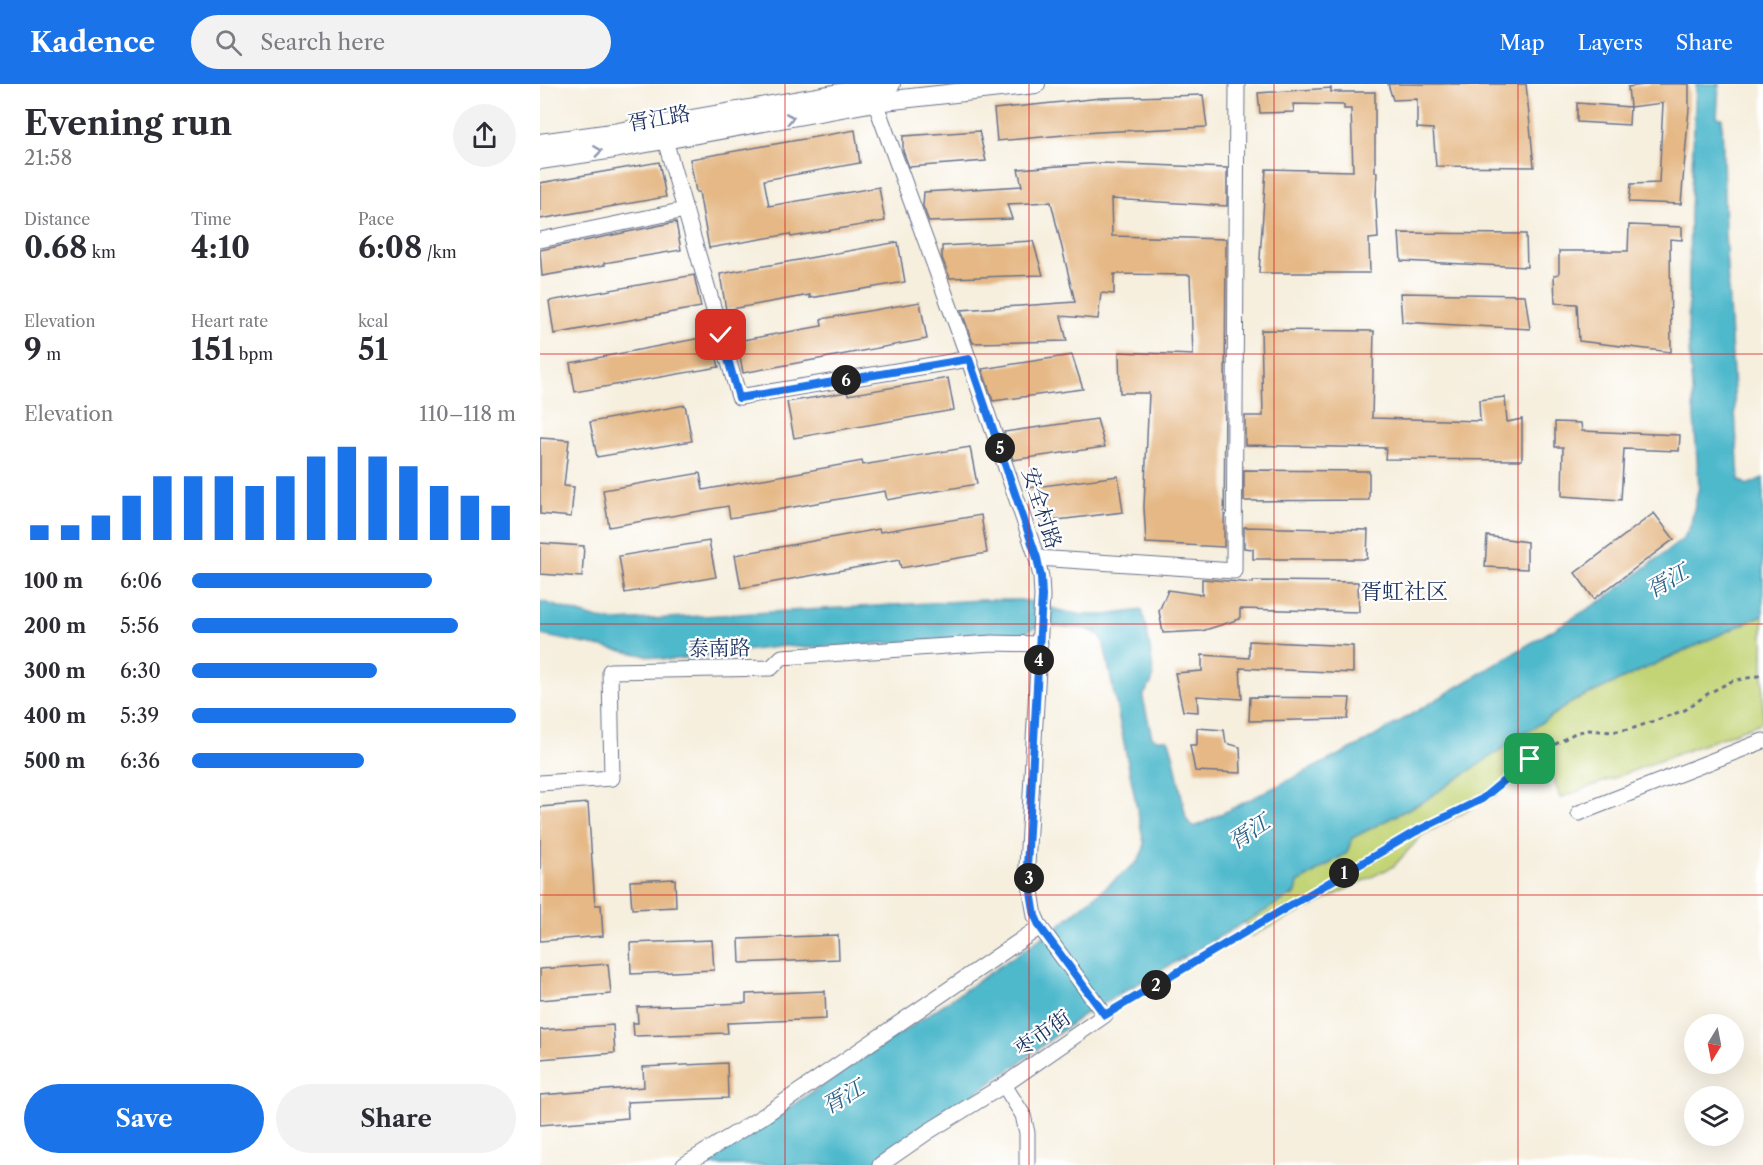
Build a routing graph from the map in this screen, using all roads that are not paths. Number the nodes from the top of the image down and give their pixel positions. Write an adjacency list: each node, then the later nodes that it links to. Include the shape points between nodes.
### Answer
1 (891, 84): 4 (main road, 胥江路)
2 (1036, 84): 4 (main road, 胥江路)
3 (1237, 84): 11 (street, via 1234,571)
4 (873, 91): 5 (main road, 胥江路, one-way to 4); 6 (main road, 胥江路); 10 (street, 安全村路)
5 (665, 140): 7 (main road, 胥江路, one-way to 5); 8 (street)
6 (540, 143)
7 (540, 160)
8 (685, 210): 9 (street); 10 (street, via 739,398)
9 (540, 240)
10 (969, 359): 11 (street, 安全村路)
11 (1037, 558): 12 (street, 安全村路, via 1042,596)
12 (1040, 638): 14 (street, 泰南路, via 782,657 771,668 610,671 612,778); 16 (street, 安全村路, via 1027,867 1035,916)
13 (1763, 741): 15 (street)
14 (540, 783)
15 (1579, 813)
16 (1042, 930): 17 (street, 安全村路); 19 (street)
17 (1102, 1012): 18 (street, 枣市街)
18 (1004, 1085): 20 (street, 枣市街); 21 (street, via 1023,1115)
19 (684, 1165)
20 (880, 1165)
21 (1027, 1165)

